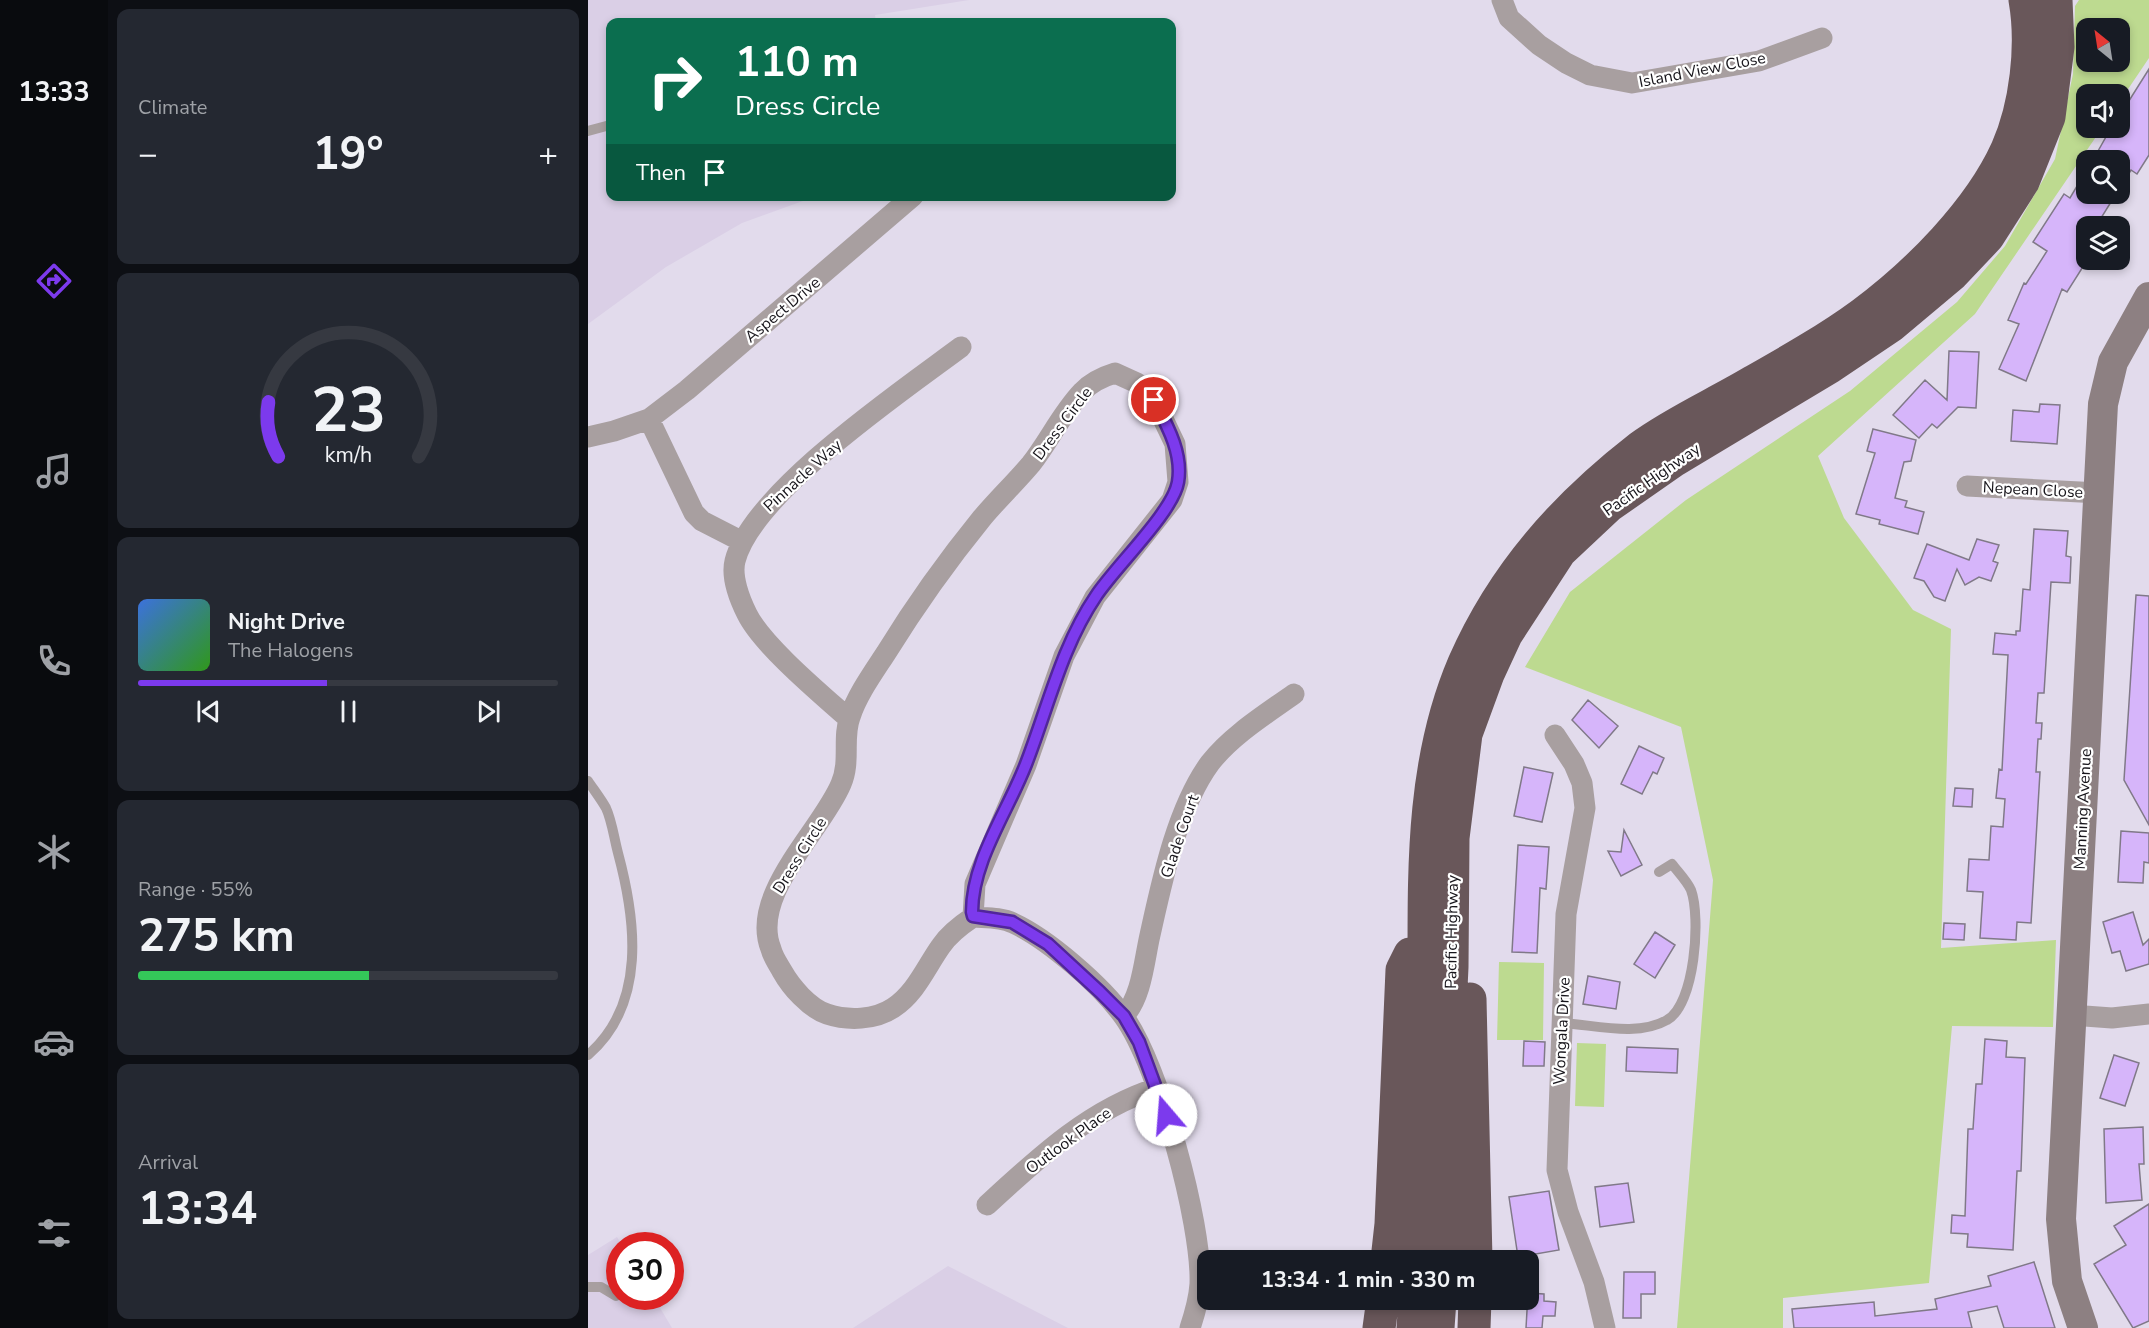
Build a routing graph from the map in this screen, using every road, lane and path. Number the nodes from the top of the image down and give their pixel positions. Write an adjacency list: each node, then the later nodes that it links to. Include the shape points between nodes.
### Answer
1 (1502, 0): 4 (street, Island View Close, via 1509,18 1539,45 1590,75 1620,82 1759,61)
2 (2025, 0): 21 (highway, Pacific Highway, via 2029,22 2026,79 2007,149 1976,201 1931,254 1862,314 1644,444 1582,494 1530,550 1464,663 1444,724 1431,775)
3 (2056, 0): 22 (highway, Pacific Highway, via 2058,47 2049,117 2023,182 1988,237 1953,274 1891,326 1675,460 1609,506 1560,552 1529,597 1488,674 1466,734 1453,838)
4 (1822, 38)
5 (606, 126): 6 (lane)
6 (588, 131)
7 (907, 201): 10 (street, Aspect Drive)
8 (2149, 297): 13 (street, Manning Avenue, via 2113,362 2103,405)
9 (960, 347): 14 (street, Pinnacle Way, via 806,469 761,511)
10 (649, 419): 11 (street, Aspect Drive); 14 (street, via 694,513)
11 (588, 436)
12 (1967, 486): 13 (street, Nepean Close)
13 (2099, 493): 24 (street, Manning Avenue)
14 (741, 541): 16 (street, Pinnacle Way, via 734,565 738,591 748,616 790,665)
15 (1294, 694): 25 (street, Glade Court, via 1234,739 1199,780 1173,845 1135,998)
16 (849, 719): 20 (street, Dress Circle, via 848,768 841,786 773,893 768,919 770,947 787,979 825,1013 847,1018 873,1016 893,1008 912,991 954,930); 20 (street, Dress Circle, via 900,631 945,566 1038,455 1080,393 1115,373 1145,389 1175,444 1178,482 1172,500 1095,597 1064,656 1026,765 975,884)
17 (1555, 735): 26 (street, Wongala Drive, via 1582,783 1585,808 1566,914)
18 (588, 781): 27 (lane, via 606,808 626,881 634,950 626,993 606,1039)
19 (1659, 872): 26 (lane, via 1672,864 1691,890 1696,928 1682,1006 1669,1020 1642,1029)
20 (973, 916): 25 (street, via 1012,922 1048,944)
21 (1424, 922): 30 (highway, via 1402,970); 31 (highway, Pacific Highway, via 1423,1122)
22 (1452, 967): 32 (highway, Pacific Highway); 33 (highway, via 1470,993)
23 (2149, 1014): 24 (street, via 2112,1018)
24 (2071, 1015): 46 (street, Manning Avenue, via 2061,1219 2067,1281)
25 (1124, 1016): 28 (street)
26 (1563, 1023): 45 (street, Wongala Drive, via 1557,1170)
27 (588, 1055)
28 (1157, 1088): 29 (street, Outlook Place, via 1113,1106 1082,1125); 40 (street, via 1184,1181 1199,1262 1197,1307)
29 (987, 1205)
30 (1388, 1250)
31 (1417, 1250)
32 (1444, 1250)
33 (1476, 1250)
34 (588, 1287): 35 (lane)
35 (606, 1290)
36 (1381, 1310): 41 (highway)
37 (1414, 1310): 42 (highway)
38 (1439, 1310): 43 (highway)
39 (1475, 1310): 44 (highway)
40 (1190, 1328)
41 (1379, 1328)
42 (1413, 1328)
43 (1437, 1328)
44 (1474, 1328)
45 (1605, 1328)
46 (2084, 1328)

